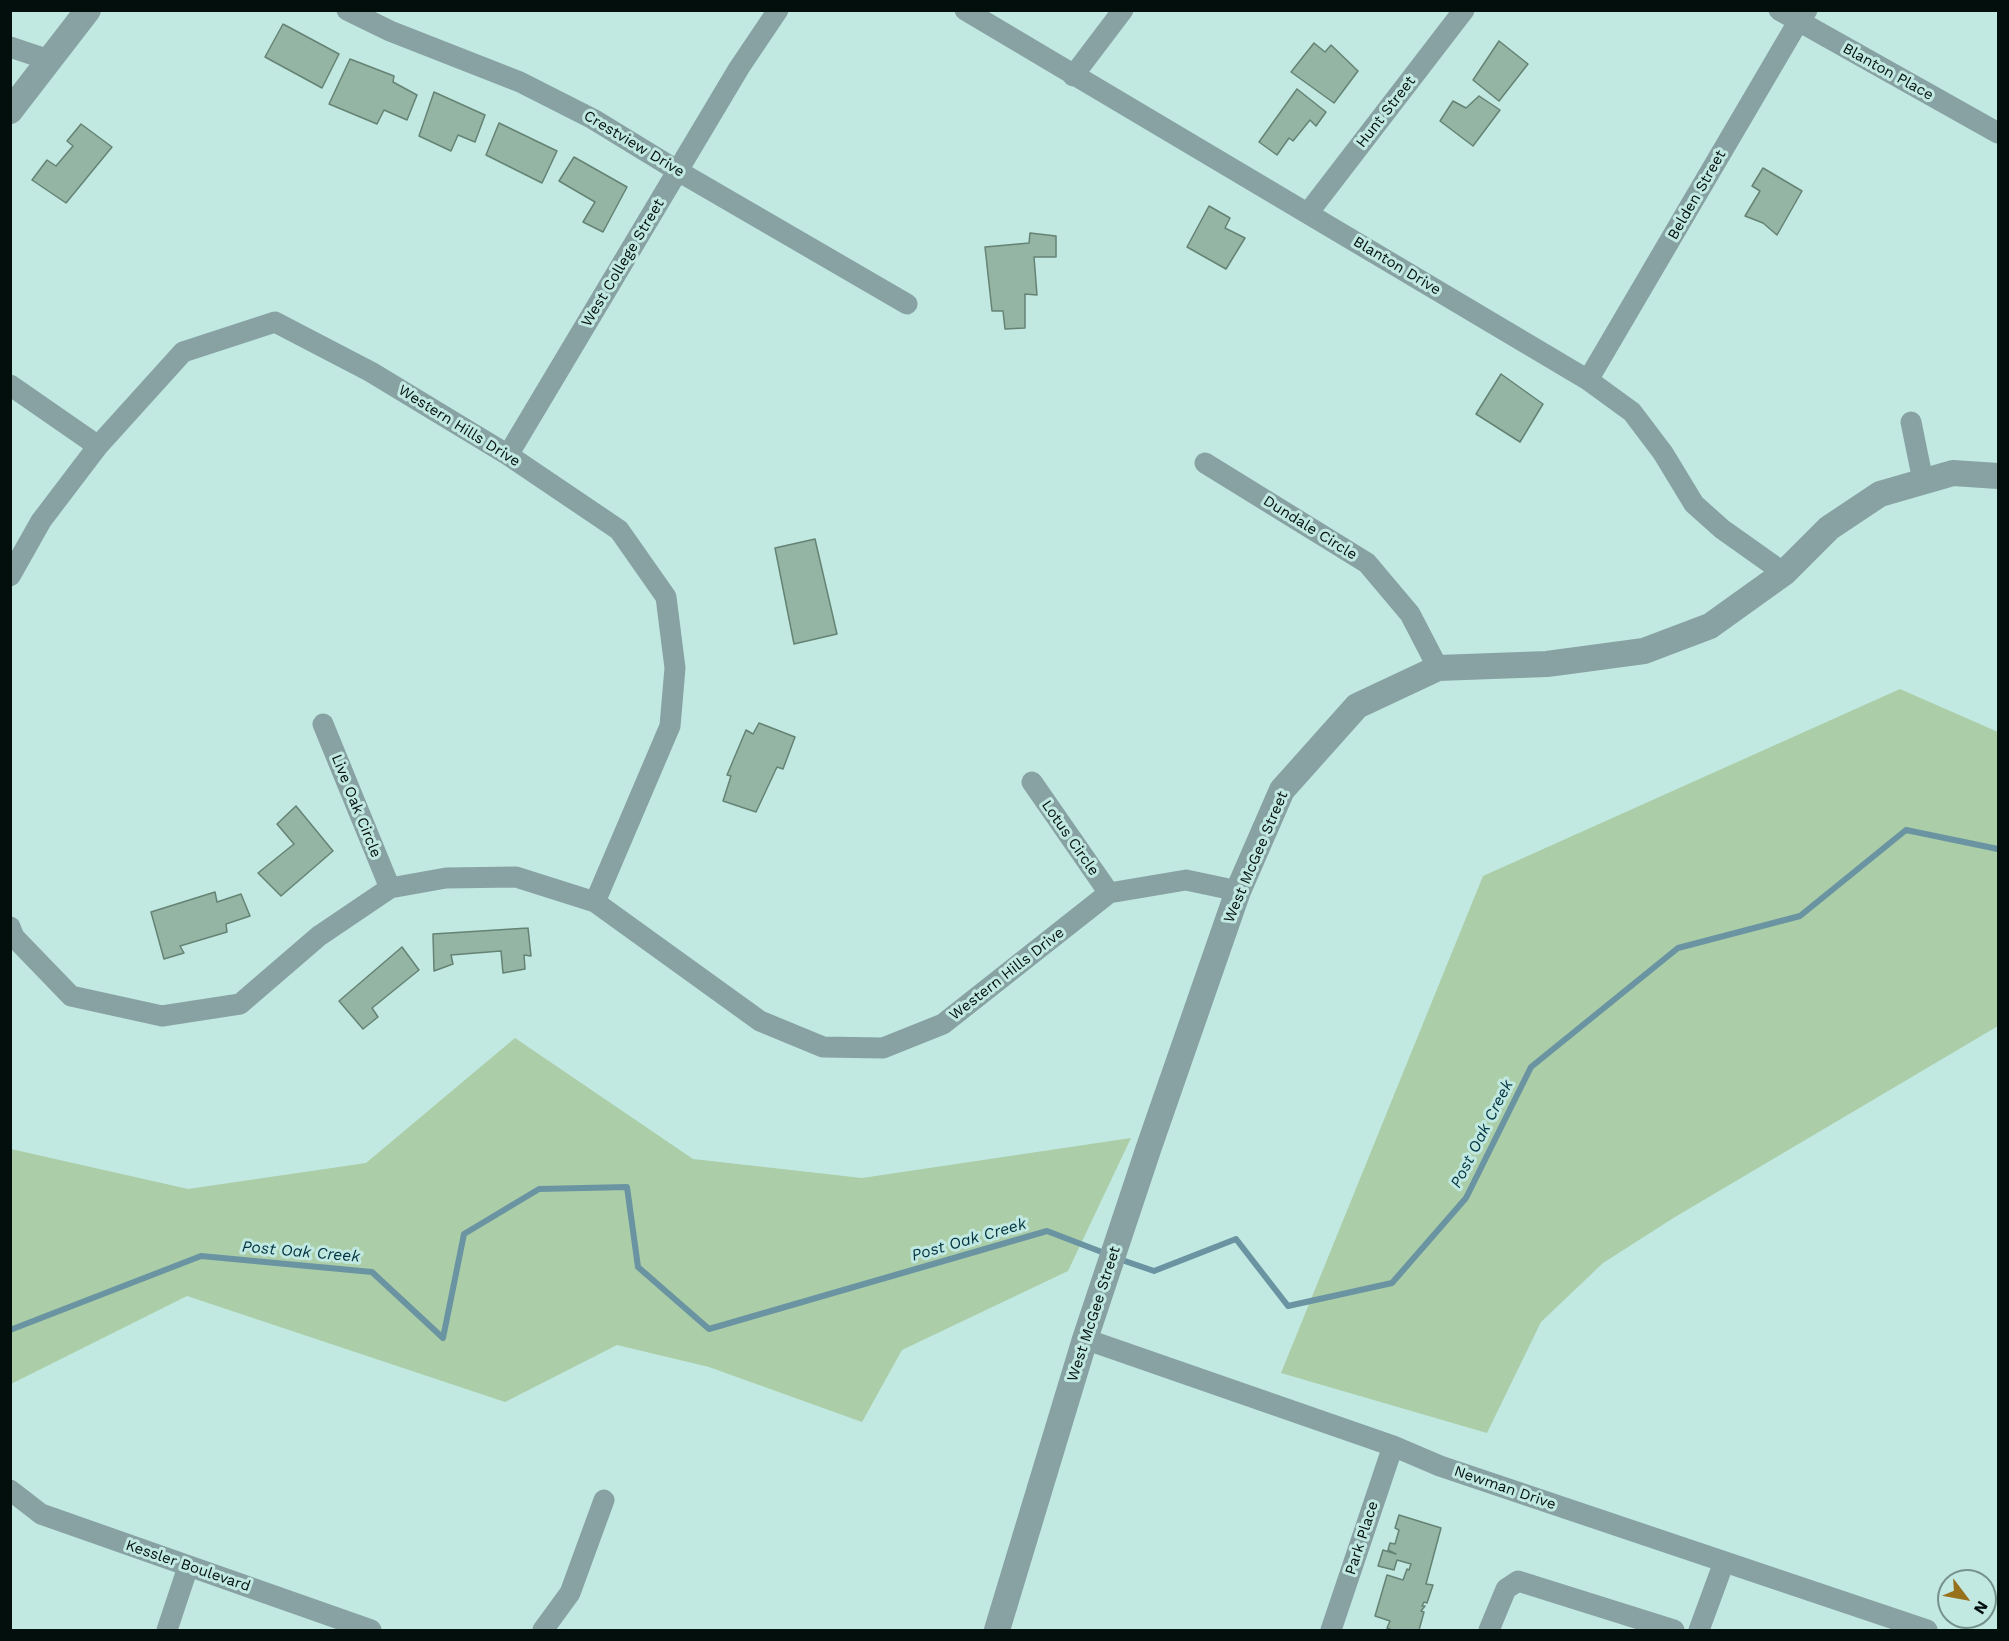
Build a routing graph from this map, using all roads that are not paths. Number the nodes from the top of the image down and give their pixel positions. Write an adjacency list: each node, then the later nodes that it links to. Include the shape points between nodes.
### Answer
1 (88, 10): 10 (street)
2 (347, 10): 14 (street, Crestview Drive, via 520,82 593,119)
3 (778, 10): 14 (street, West College Street)
4 (965, 10): 11 (street, Blanton Drive)
5 (1123, 10): 11 (street)
6 (1464, 10): 15 (street, Hunt Street)
7 (1779, 10): 8 (street, Blanton Place)
8 (1803, 16): 13 (street, Blanton Place); 17 (street, Belden Street)
9 (10, 47): 10 (street)
10 (49, 60): 12 (street)
11 (1073, 76): 15 (street, Blanton Drive)
12 (10, 111)
13 (1998, 133)
14 (678, 171): 16 (street, Crestview Drive); 21 (street, West College Street)
15 (1308, 213): 17 (street, Blanton Drive)
16 (907, 304)
17 (1588, 380): 25 (street, Blanton Drive, via 1632,412 1694,504)
18 (10, 386): 20 (street)
19 (1911, 422): 24 (street)
20 (98, 446): 21 (street, Western Hills Drive, via 183,352 275,322 371,372); 26 (street, Western Hills Drive, via 40,521)
21 (508, 455): 33 (street, Western Hills Drive, via 619,530 666,597 675,668 670,726)
22 (1205, 463): 27 (street, Dundale Circle, via 1366,563 1410,614)
23 (1998, 476): 24 (street, West McGee Street, via 1953,473)
24 (1923, 482): 25 (street, West McGee Street, via 1880,494 1828,528)
25 (1784, 573): 27 (street, West McGee Street, via 1710,626 1644,651 1547,664)
26 (10, 576)
27 (1438, 668): 31 (street, West McGee Street, via 1357,706 1282,790)
28 (323, 724): 30 (street, Live Oak Circle)
29 (1032, 782): 32 (street, Lotus Circle)
30 (390, 888): 33 (street, Western Hills Drive, via 446,878 516,876); 34 (street, Western Hills Drive, via 319,936 240,1004 162,1016 71,996 14,937)
31 (1238, 891): 32 (street, Western Hills Drive, via 1186,879); 35 (street, West McGee Street)
32 (1109, 893): 33 (street, Western Hills Drive, via 943,1024 883,1048 823,1047 760,1021)
33 (596, 902)
34 (10, 927)
35 (1085, 1339): 36 (street, Newman Drive); 44 (street, West McGee Street)
36 (1393, 1446): 39 (street, Newman Drive, via 1440,1466); 45 (street, Park Place)
37 (10, 1490): 40 (street, Kessler Boulevard, via 41,1514)
38 (604, 1500): 43 (street, via 570,1593)
39 (1725, 1562): 48 (street); 49 (street, Newman Drive)
40 (188, 1567): 41 (street); 42 (street, Kessler Boulevard)
41 (167, 1630)
42 (371, 1630)
43 (543, 1630)
44 (997, 1630)
45 (1331, 1630)
46 (1489, 1630): 47 (street, via 1506,1589 1518,1581)
47 (1674, 1630)
48 (1699, 1630)
49 (1927, 1630)

